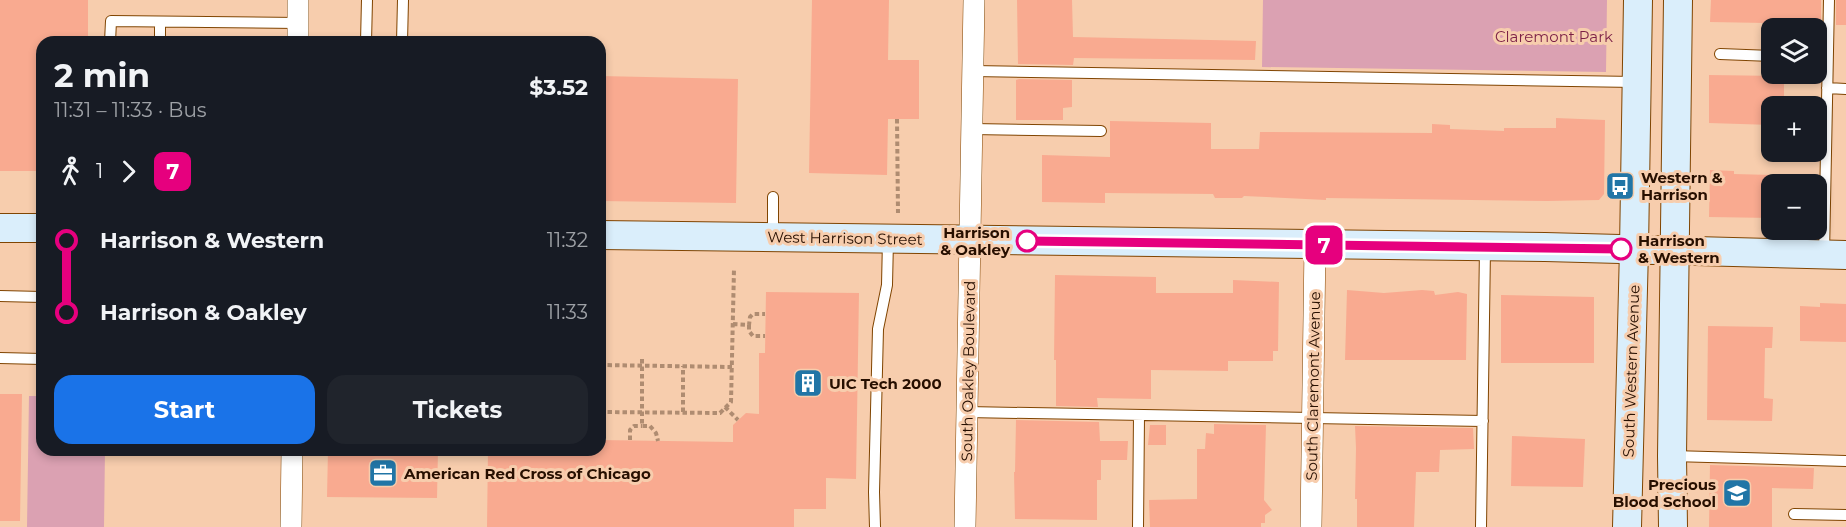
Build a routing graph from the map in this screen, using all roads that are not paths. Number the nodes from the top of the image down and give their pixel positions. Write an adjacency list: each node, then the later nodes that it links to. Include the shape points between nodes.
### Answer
1 (298, 0): 10 (street)
2 (367, 0): 13 (lane)
3 (403, 0): 14 (lane)
4 (974, 0): 17 (street, South Oakley Boulevard)
5 (1638, 0): 18 (street, South Western Avenue)
6 (1678, 0): 34 (street)
7 (1829, 0): 8 (lane)
8 (1827, 18)
9 (160, 21): 10 (lane); 11 (lane, via 111,21); 12 (lane)
10 (298, 32)
11 (110, 36)
12 (160, 36)
13 (366, 36)
14 (402, 36)
15 (1720, 54): 16 (lane)
16 (1761, 56)
17 (973, 71): 18 (lane); 22 (street, South Oakley Boulevard)
18 (1637, 82): 33 (street, South Western Avenue)
19 (1826, 84): 20 (lane)
20 (1827, 88): 21 (lane); 35 (lane)
21 (1846, 89)
22 (972, 129): 23 (lane); 30 (street, South Oakley Boulevard)
23 (1101, 131)
24 (773, 197): 29 (lane)
25 (893, 226): 29 (street, West Harrison Street); 30 (street, West Harrison Street); 50 (lane, via 885,302 878,329)
26 (0, 228): 27 (street)
27 (36, 228)
28 (606, 235): 29 (street, West Harrison Street)
29 (773, 237)
30 (970, 240): 31 (street, West Harrison Street); 40 (street, South Oakley Boulevard)
31 (1315, 244): 32 (street, West Harrison Street); 42 (street, South Claremont Avenue)
32 (1485, 247): 33 (street, West Harrison Street); 43 (lane)
33 (1634, 249): 34 (street, West Harrison Street); 55 (street, South Western Avenue)
34 (1674, 250): 35 (street, West Harrison Street); 45 (street)
35 (1835, 255)
36 (0, 296): 37 (lane)
37 (36, 297)
38 (0, 358): 39 (lane)
39 (36, 359)
40 (967, 412): 41 (lane); 51 (street, South Oakley Boulevard)
41 (1139, 416): 42 (lane); 52 (lane)
42 (1313, 418): 43 (lane); 53 (street, South Claremont Avenue)
43 (1483, 421): 54 (lane)
44 (292, 456): 49 (street)
45 (1672, 456): 46 (lane); 56 (street)
46 (1846, 461)
47 (1794, 514): 48 (lane)
48 (1846, 515)
49 (291, 527)
50 (875, 527)
51 (965, 527)
52 (1138, 527)
53 (1311, 527)
54 (1481, 527)
55 (1627, 527)
56 (1673, 527)

